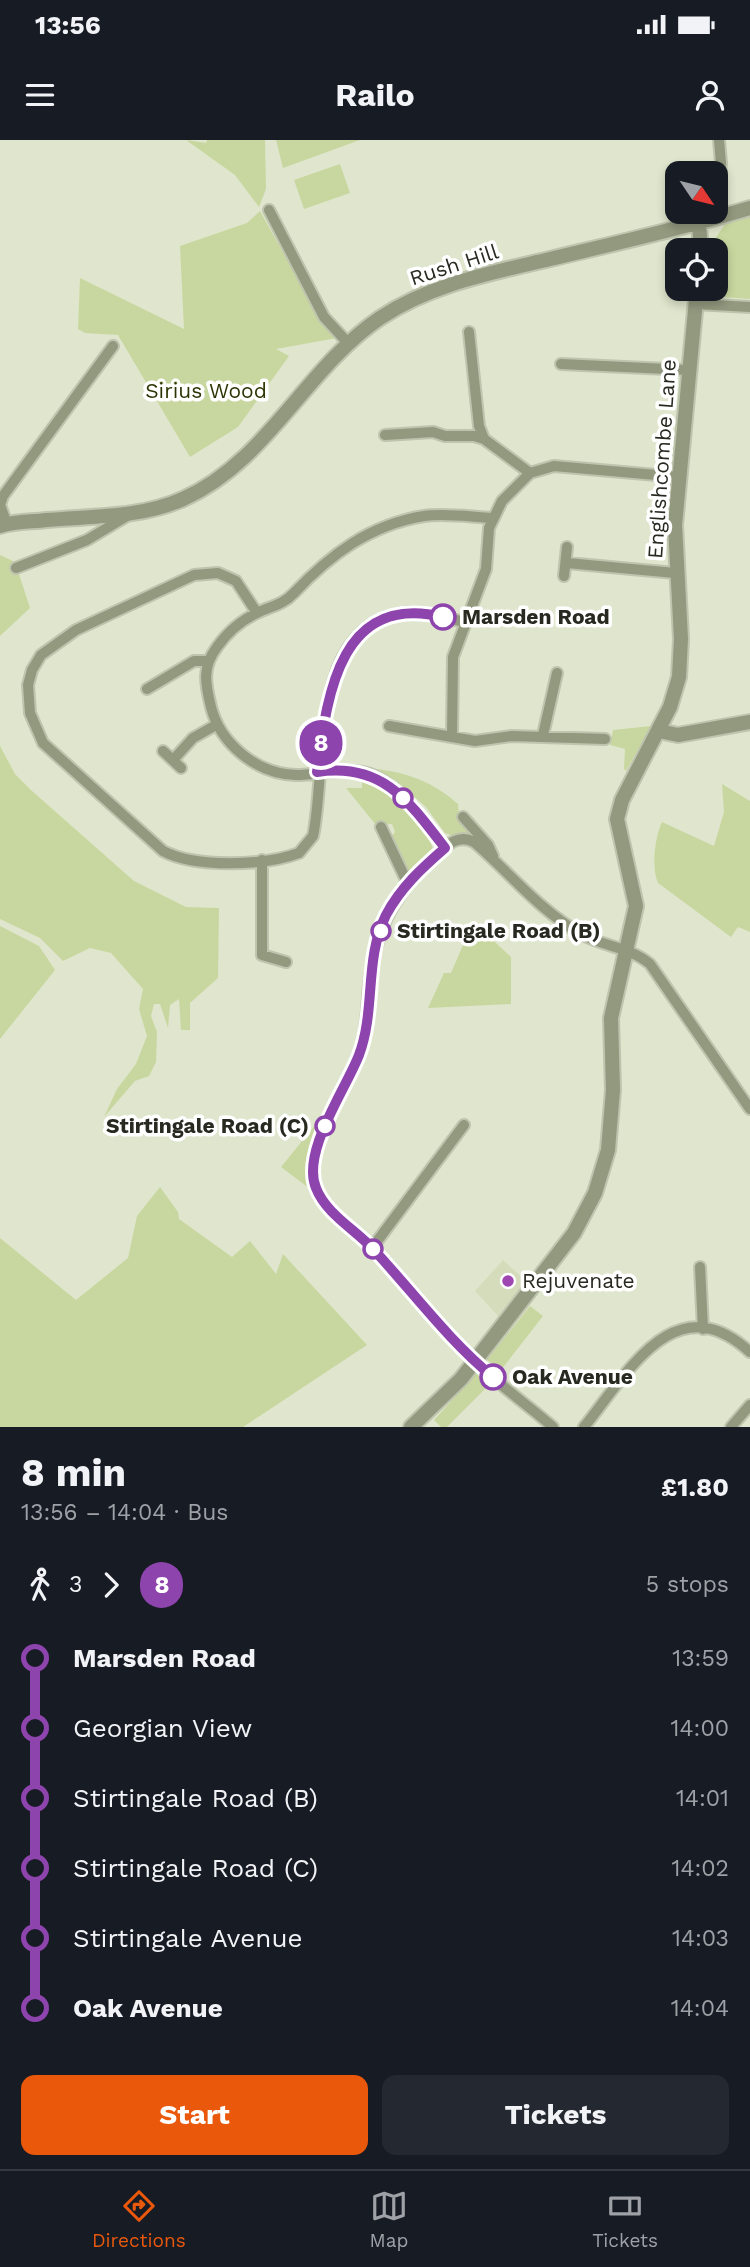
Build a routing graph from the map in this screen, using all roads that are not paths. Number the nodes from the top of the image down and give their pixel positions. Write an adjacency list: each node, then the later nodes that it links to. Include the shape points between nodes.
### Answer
1 (719, 140): 2 (street)
2 (721, 161)
3 (750, 208): 5 (street, Rush Hill)
4 (269, 210): 11 (street, via 324,317)
5 (728, 211)
6 (695, 224): 11 (street, Rush Hill, via 456,283 407,303)
7 (696, 301): 14 (street, Englishcombe Lane)
8 (721, 301): 9 (street)
9 (750, 307)
10 (469, 332): 16 (street)
11 (348, 343): 19 (street, Rush Hill, via 247,456 215,482 181,500)
12 (113, 346): 21 (street, Rush Hill, via 3,496)
13 (561, 364): 14 (street)
14 (688, 370): 18 (street, Englishcombe Lane)
15 (385, 435): 16 (street, via 433,432)
16 (484, 439): 17 (street)
17 (530, 472): 18 (street, via 554,466); 20 (street)
18 (679, 477): 25 (street, Englishcombe Lane)
19 (129, 514): 21 (street, Rush Hill); 24 (street, Rush Hill, via 87,540)
20 (492, 518): 27 (street, via 424,516 376,530 332,555 281,604); 28 (street, via 486,569)
21 (3, 525)
22 (567, 547): 23 (street)
23 (566, 563): 25 (street); 26 (street)
24 (16, 568)
25 (675, 573): 35 (street, Englishcombe Lane, via 679,677)
26 (564, 576)
27 (257, 613): 29 (street, via 233,629); 44 (street, via 236,581 218,573 194,575 59,640 37,660 28,685 35,730 49,752 163,851 185,861)
28 (466, 622): 37 (street, via 451,670); 40 (street, via 411,612 387,618 361,634 331,685)
29 (207, 661): 31 (street, via 194,661); 33 (street, via 206,682)
30 (557, 673): 36 (street)
31 (147, 689)
32 (750, 722): 35 (street, via 678,735)
33 (216, 725): 39 (street, via 193,738 177,764); 40 (street, via 249,759 279,772)
34 (389, 726): 37 (street)
35 (659, 731): 47 (street, Englishcombe Lane, via 622,800 617,819 636,906)
36 (543, 735): 37 (street, via 475,741); 38 (street)
37 (452, 737)
38 (605, 739)
39 (163, 751)
40 (317, 772): 43 (street, via 373,775 424,821); 44 (street, via 316,824 308,845 288,857)
41 (463, 817): 45 (street)
42 (381, 827): 46 (street)
43 (445, 848): 45 (street, via 460,839 474,842); 46 (street)
44 (262, 860): 48 (street, via 262,955)
45 (496, 861): 47 (street, via 535,902 565,924 610,947)
46 (407, 882): 51 (street, via 386,915 377,942 363,1041 324,1128 314,1166 314,1185 324,1201)
47 (628, 950): 49 (street, via 650,964); 55 (street, Englishcombe Lane, via 611,1018 613,1090 608,1150 595,1193 574,1233)
48 (286, 962)
49 (750, 1110)
50 (464, 1125): 51 (street)
51 (372, 1248): 55 (street)
52 (700, 1267): 53 (street)
53 (703, 1329): 54 (street, via 721,1332); 59 (street, via 679,1328 658,1339)
54 (750, 1352)
55 (474, 1361): 57 (street, Englishcombe Lane, via 446,1397); 58 (street)
56 (750, 1405): 60 (street)
57 (411, 1427)
58 (553, 1427)
59 (584, 1427)
60 (731, 1427)

